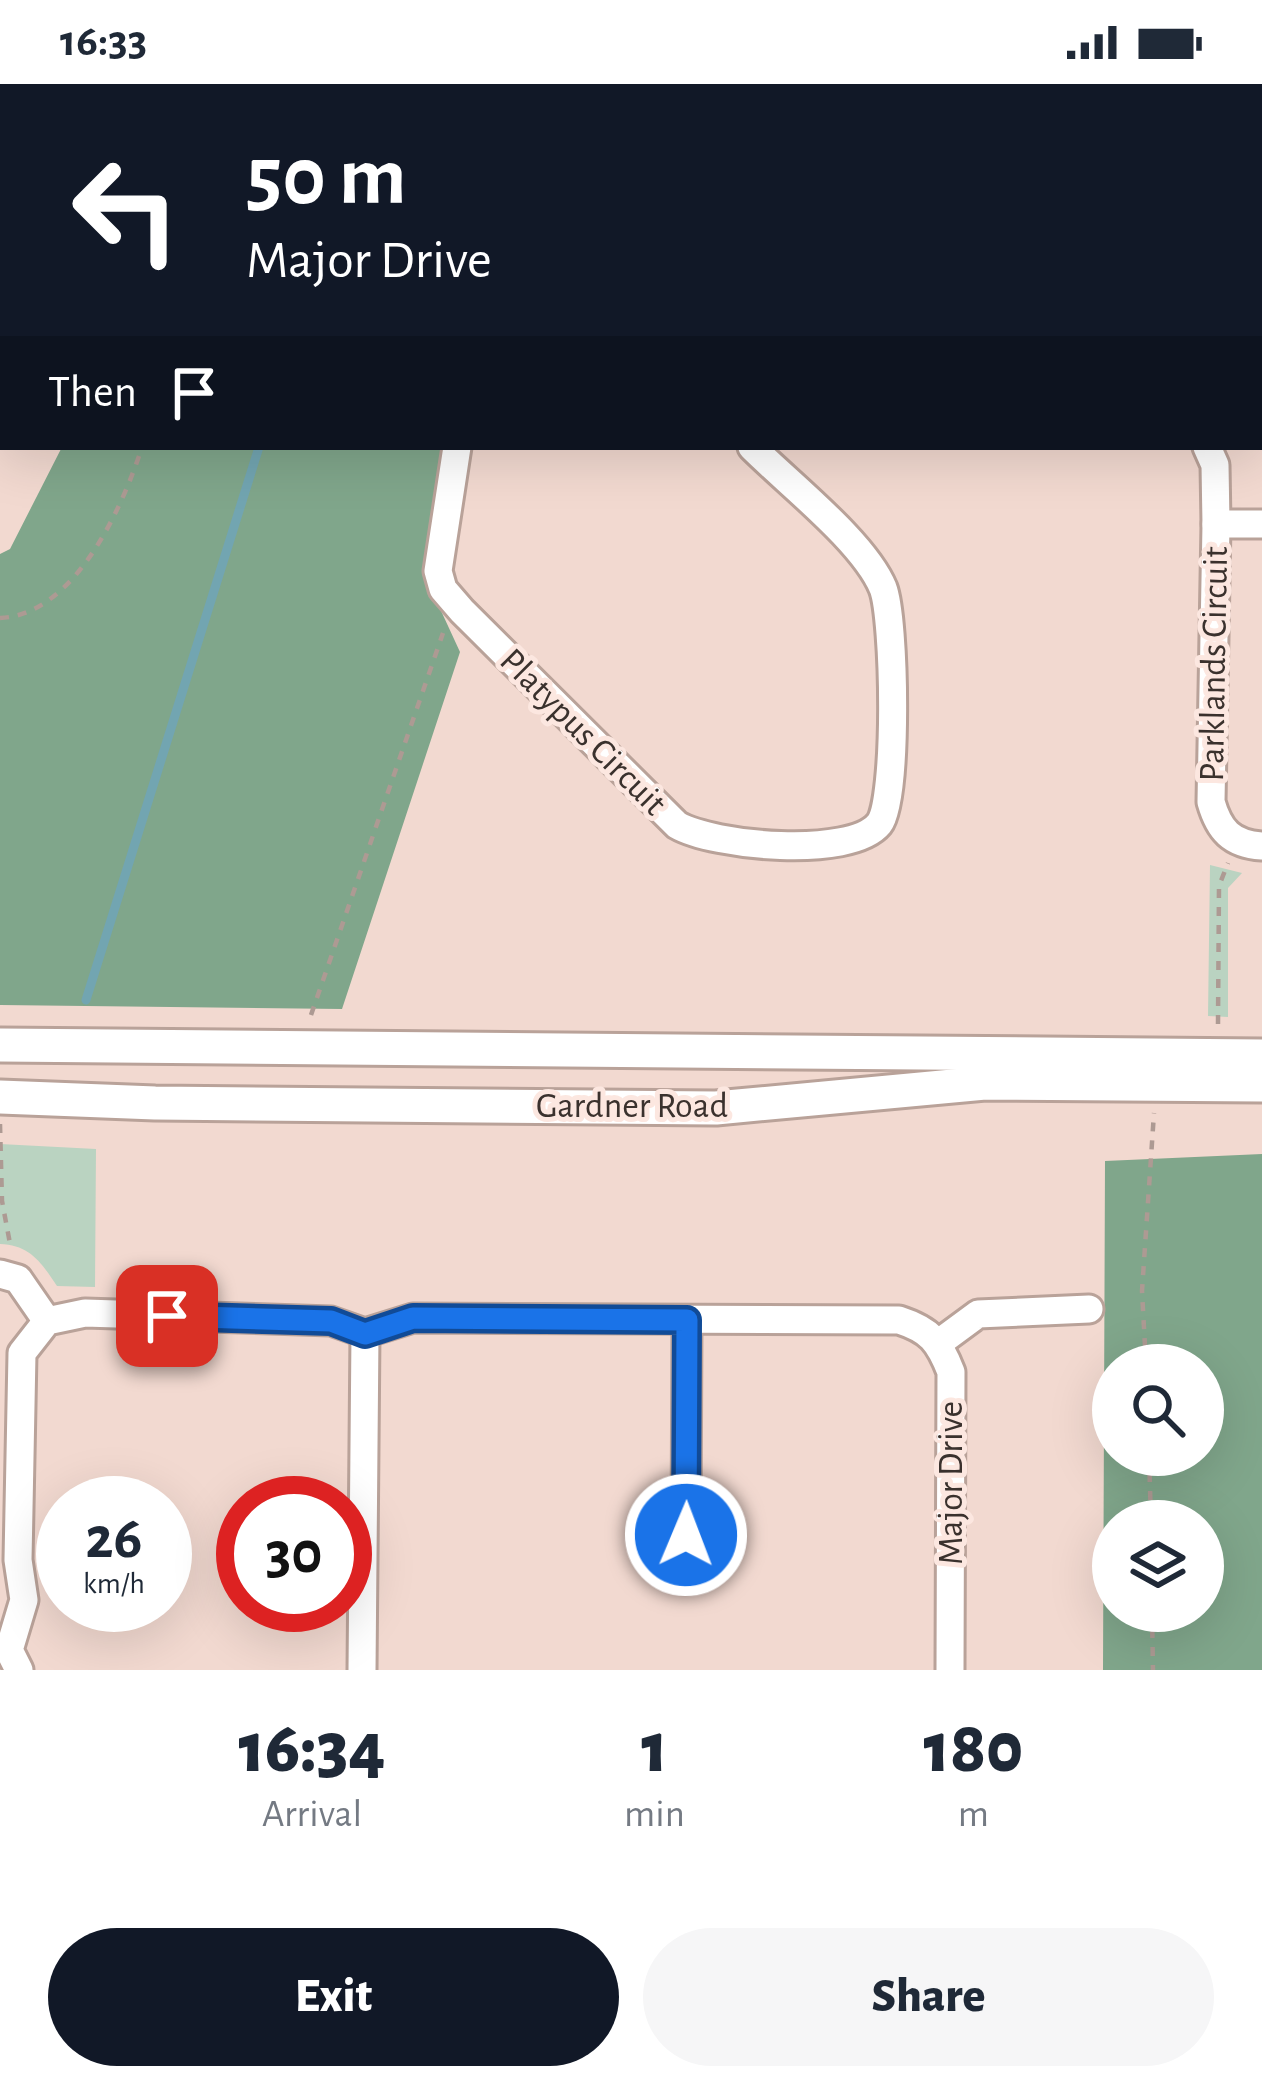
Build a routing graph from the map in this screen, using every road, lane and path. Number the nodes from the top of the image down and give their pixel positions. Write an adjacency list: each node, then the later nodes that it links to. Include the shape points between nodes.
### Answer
1 (141, 450): 8 (path, via 65,590 42,608)
2 (457, 450): 7 (street, Platypus Circuit, via 438,571)
3 (755, 450): 7 (street, Platypus Circuit, via 867,563 890,610 889,807 866,836 845,843 699,838)
4 (1208, 450): 5 (street, Parklands Circuit)
5 (1216, 524): 6 (street, Parklands Circuit); 9 (street, Parklands Circuit, via 1211,802 1218,825)
6 (1262, 524)
7 (462, 611): 10 (path, via 437,642)
8 (0, 618)
9 (1251, 844): 11 (path, via 1219,886)
10 (311, 1015)
11 (1218, 1024)
12 (0, 1046): 13 (street, Gardner Road)
13 (1262, 1056)
14 (1155, 1084): 15 (street, Gardner Road); 16 (street, Gardner Road, via 986,1083 716,1108); 24 (path)
15 (1262, 1085)
16 (0, 1096)
17 (0, 1123): 18 (path)
18 (10, 1264): 21 (street)
19 (1089, 1309): 23 (street, via 978,1314)
20 (687, 1320): 22 (street, via 413,1318); 23 (street, via 899,1320); 25 (street)
21 (46, 1321): 22 (street, via 85,1313 331,1321); 27 (street, via 22,1352 20,1373 24,1600 9,1650)
22 (365, 1334): 28 (street)
23 (940, 1342): 29 (street, Major Drive, via 951,1372)
24 (1145, 1344)
25 (686, 1535)
26 (1152, 1632): 30 (path)
27 (19, 1670)
28 (362, 1670)
29 (950, 1670)
30 (1153, 1670)

